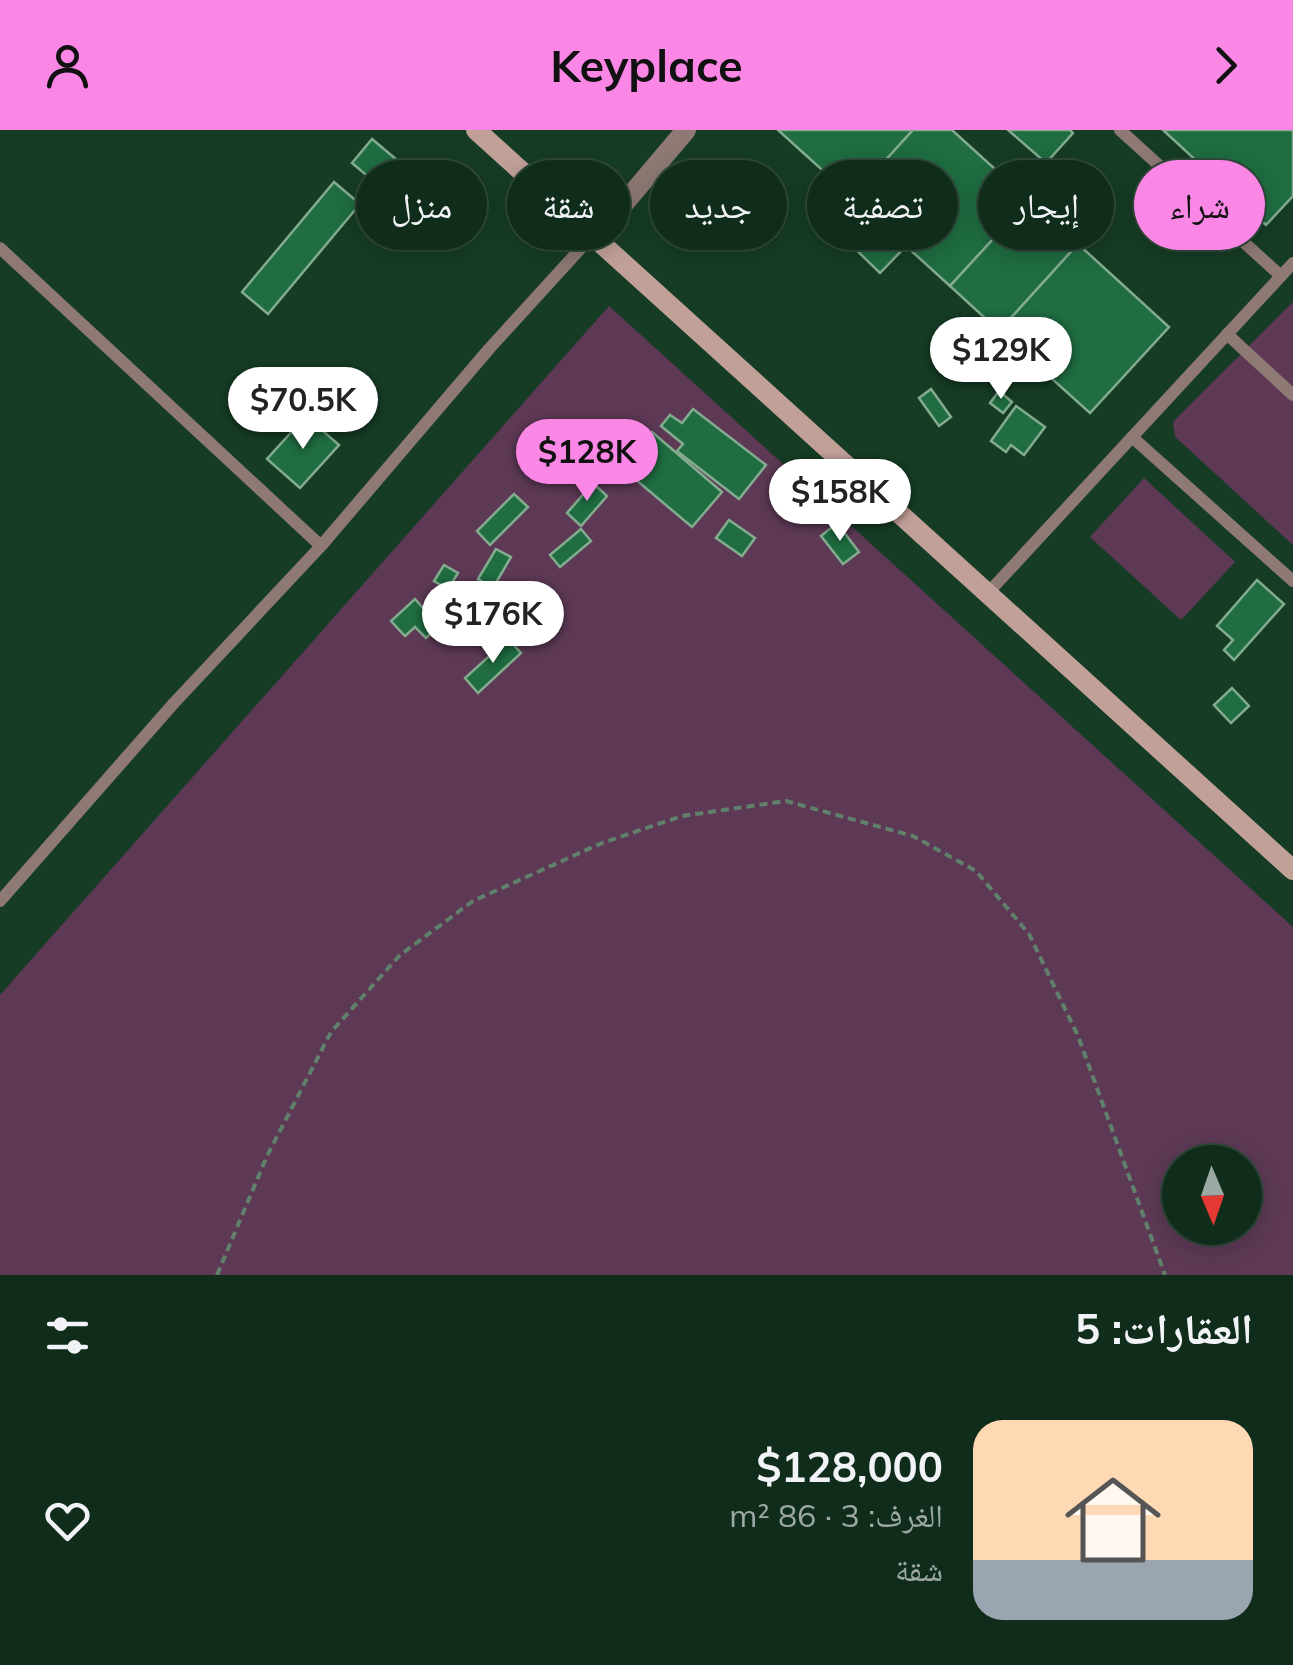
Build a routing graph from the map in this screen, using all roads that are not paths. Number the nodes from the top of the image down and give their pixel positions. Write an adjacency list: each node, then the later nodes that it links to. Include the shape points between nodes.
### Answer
1 (476, 130): 4 (main road)
2 (686, 130): 5 (street)
3 (1120, 130): 10 (lane)
4 (509, 160)
5 (630, 196)
6 (0, 248): 14 (lane)
7 (579, 250): 14 (lane)
8 (607, 250): 16 (main road)
9 (1293, 262): 10 (lane)
10 (1281, 276): 11 (lane)
11 (1227, 334): 12 (lane); 13 (lane)
12 (1293, 394)
13 (1132, 437): 15 (lane); 16 (lane)
14 (321, 546): 18 (lane)
15 (1293, 581)
16 (988, 594): 17 (main road)
17 (1293, 870)
18 (0, 901)

